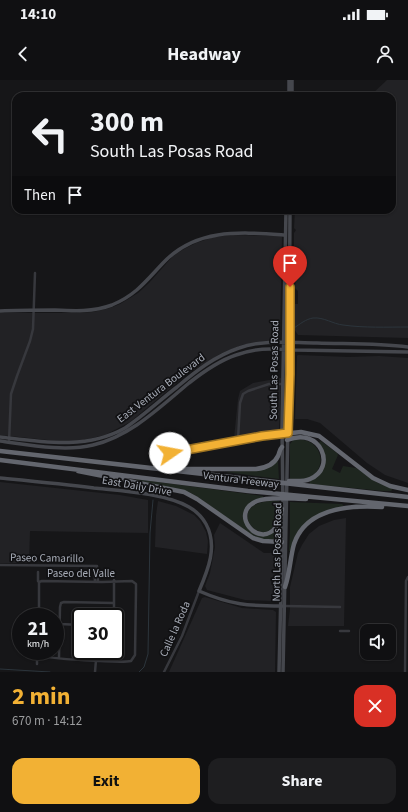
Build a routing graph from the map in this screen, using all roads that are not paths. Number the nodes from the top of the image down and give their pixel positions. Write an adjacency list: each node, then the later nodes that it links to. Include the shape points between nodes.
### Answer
1 (289, 80): 3 (main road)
2 (292, 80): 4 (main road)
3 (289, 92)
4 (292, 92)
5 (286, 214): 7 (main road, South Las Posas Road)
6 (290, 214): 8 (main road, South Las Posas Road)
7 (285, 235): 8 (main road, via 288,237); 11 (main road, via 228,233 209,236 190,243 172,254 142,286 119,302 86,310); 12 (main road, South Las Posas Road)
8 (290, 262): 13 (main road, South Las Posas Road)
9 (35, 273): 11 (street)
10 (0, 310): 11 (main road)
11 (35, 310): 22 (street, via 32,335 11,394)
12 (283, 342): 13 (main road, East Ventura Boulevard); 15 (main road, South Las Posas Road); 22 (main road, East Ventura Boulevard, via 249,345 219,356 200,368 136,420 104,437 85,442 62,443)
13 (289, 343): 14 (main road, East Ventura Boulevard); 16 (main road, South Las Posas Road)
14 (408, 347)
15 (283, 349): 16 (main road, East Ventura Boulevard); 18 (main road, South Las Posas Road); 22 (main road, East Ventura Boulevard, via 253,350 225,359 197,377 133,428 107,441 74,448 60,448)
16 (290, 349): 17 (main road, East Ventura Boulevard); 19 (main road, South Las Posas Road)
17 (408, 352)
18 (282, 384): 20 (main road, South Las Posas Road); 23 (street, via 269,384 242,394)
19 (288, 433): 20 (highway); 24 (main road, North Las Posas Road); 34 (highway, via 309,433 319,436 373,478 390,486)
20 (282, 434): 23 (street); 26 (main road, North Las Posas Road)
21 (0, 437): 22 (main road, East Ventura Boulevard)
22 (9, 440): 25 (main road, East Ventura Boulevard)
23 (238, 440): 28 (street)
24 (287, 440): 33 (highway, via 308,438 317,443 323,457 319,472 305,481); 35 (main road, North Las Posas Road)
25 (0, 441)
26 (282, 447): 31 (highway, via 272,464 261,468); 39 (main road, North Las Posas Road)
27 (0, 451): 31 (highway, Ventura Freeway)
28 (170, 453)
29 (0, 460): 30 (highway, Ventura Freeway)
30 (59, 466): 35 (highway, Ventura Freeway); 40 (highway, via 184,492 253,538)
31 (170, 469): 33 (highway, Ventura Freeway)
32 (0, 478): 48 (main road, East Daily Drive, via 131,492 170,500 189,507 203,519 212,541 211,557)
33 (255, 479): 36 (highway, Ventura Freeway)
34 (408, 490)
35 (287, 494): 37 (highway, Ventura Freeway); 39 (main road, North Las Posas Road)
36 (408, 497)
37 (333, 499): 38 (highway, Ventura Freeway); 39 (highway, via 260,500 248,509 247,524 256,532 270,532 277,525)
38 (408, 507): 47 (highway, via 347,508 313,520 300,532 295,542)
39 (284, 508): 40 (main road, North Las Posas Road)
40 (284, 542): 47 (main road, North Las Posas Road); 51 (main road, North Las Posas Road)
41 (0, 565): 46 (street, Paseo Camarillo, via 96,566)
42 (38, 572): 45 (street, Paseo del Valle)
43 (408, 577): 49 (street)
44 (114, 580): 46 (street, Paseo del Valle); 50 (street); 61 (street, Paseo del Valle, via 134,581 136,590 135,655 129,661)
45 (39, 582): 46 (street, Paseo del Valle); 54 (street)
46 (96, 582)
47 (285, 587): 52 (main road, North Las Posas Road)
48 (199, 591): 51 (main road, via 232,603); 64 (street, Calle la Roda, via 182,636)
49 (407, 600): 67 (street)
50 (114, 603): 55 (street, via 62,602); 56 (street)
51 (280, 606): 52 (main road); 65 (main road, North Las Posas Road)
52 (285, 606): 53 (street); 66 (main road, North Las Posas Road)
53 (340, 607)
54 (38, 608)
55 (60, 608)
56 (114, 608)
57 (340, 631): 58 (street)
58 (349, 631)
59 (37, 660): 62 (street)
60 (96, 660): 61 (street); 63 (street)
61 (113, 661)
62 (37, 664)
63 (95, 672)
64 (164, 672)
65 (279, 672)
66 (283, 672)
67 (405, 672)

